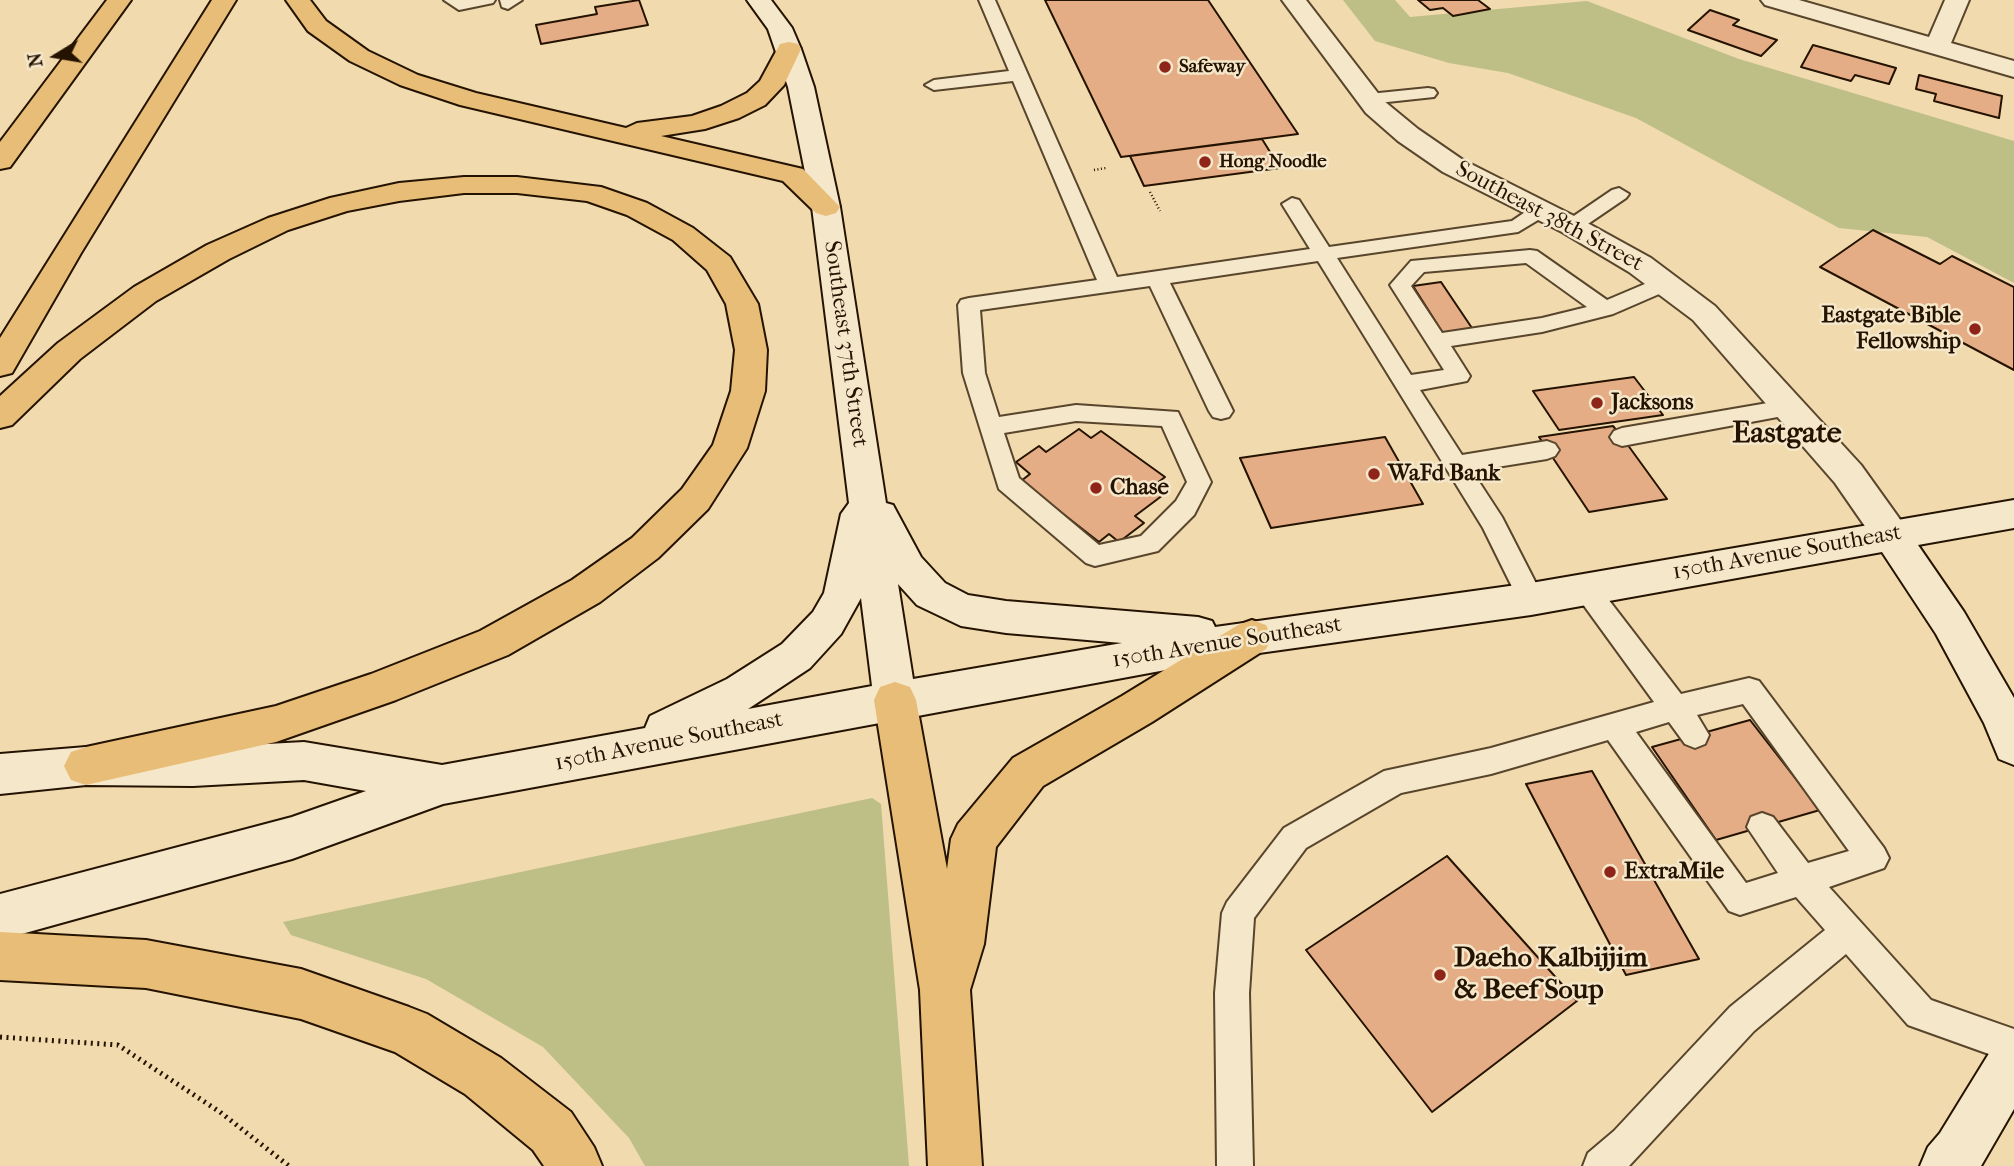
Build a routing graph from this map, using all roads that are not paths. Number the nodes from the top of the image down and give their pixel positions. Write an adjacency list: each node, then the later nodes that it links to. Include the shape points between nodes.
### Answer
1 (119, 0): 19 (highway)
2 (224, 0): 31 (highway)
3 (298, 0): 18 (highway, via 317,26 359,56 409,80)
4 (452, 0): 5 (lane, via 459,5)
5 (487, 0)
6 (759, 0): 12 (main road, Southeast 37th Street)
7 (987, 0): 14 (lane)
8 (1294, 0): 17 (main road, Southeast 38th Street)
9 (1773, 0): 11 (main road)
10 (1957, 0): 11 (main road)
11 (1937, 47): 13 (main road)
12 (789, 49): 18 (highway, via 771,85 730,112 696,123); 22 (main road, Southeast 37th Street)
13 (2014, 69)
14 (1019, 75): 15 (lane); 28 (lane)
15 (934, 85)
16 (1428, 93): 17 (lane)
17 (1369, 99): 23 (main road, Southeast 38th Street, via 1408,135 1452,166)
18 (610, 133): 22 (highway, via 793,175)
19 (0, 161)
20 (1619, 194): 24 (lane)
21 (1292, 204): 25 (lane)
22 (826, 207): 40 (main road, Southeast 37th Street)
23 (1541, 210): 24 (main road, Southeast 38th Street); 25 (lane, via 1518,226)
24 (1572, 226): 27 (main road, Southeast 38th Street)
25 (1322, 254): 26 (lane); 32 (lane)
26 (1157, 278): 28 (lane); 34 (lane)
27 (1666, 284): 29 (lane); 33 (main road, Southeast 38th Street, via 1704,313)
28 (1110, 285): 36 (lane, via 969,305 974,373)
29 (1605, 309): 30 (lane, via 1542,325); 30 (lane, via 1530,256 1419,267 1400,285)
30 (1437, 341): 32 (lane, via 1459,376)
31 (0, 365)
32 (1405, 384): 39 (lane)
33 (1791, 407): 37 (lane); 42 (main road, Southeast 38th Street, via 1848,474)
34 (1221, 411)
35 (0, 416): 52 (highway, via 69,351 145,294 218,252 278,224 399,192 517,185 591,193 637,209 683,234 719,264 741,304 751,350 748,391 729,448 695,499 645,548 586,591 494,643 381,688 276,724)
36 (992, 427): 36 (lane, via 1008,483 1095,556 1149,544 1185,508 1199,482 1170,418 1076,413)
37 (1622, 437)
38 (1548, 450): 39 (lane)
39 (1456, 465): 44 (lane)
40 (865, 485): 45 (main road, via 906,568 931,594 961,610); 46 (main road, Southeast 37th Street); 51 (main road, via 843,596 827,623 796,656 742,692)
41 (2014, 514): 42 (main road, 150th Avenue Southeast)
42 (1891, 535): 43 (main road, 150th Avenue Southeast); 50 (main road, Southeast 38th Street, via 1950,623)
43 (1586, 589): 44 (main road, 150th Avenue Southeast); 47 (lane)
44 (1531, 599): 45 (main road, 150th Avenue Southeast)
45 (1252, 637): 46 (main road, 150th Avenue Southeast); 60 (highway, via 1028,772 974,839 960,944)
46 (895, 700): 51 (main road, 150th Avenue Southeast); 60 (highway)
47 (1675, 708): 48 (lane); 49 (lane); 56 (lane, via 1749,690 1873,858)
48 (1614, 724): 56 (lane, via 1740,900); 65 (lane, via 1491,761 1395,781 1295,838 1238,913 1232,993)
49 (1695, 735)
50 (2014, 746)
51 (618, 751): 54 (main road, 150th Avenue Southeast)
52 (86, 766): 53 (main road, 150th Avenue Southeast); 54 (main road, 150th Avenue Southeast, via 304,761)
53 (0, 774)
54 (443, 784): 57 (main road, 150th Avenue Southeast, via 292,838)
55 (1762, 827): 56 (lane)
56 (1801, 880): 58 (lane)
57 (0, 917)
58 (1848, 932): 61 (lane, via 1920,1013); 66 (lane, via 1742,1019 1627,1144)
59 (0, 956): 63 (highway, via 145,964 301,993 409,1032 483,1076 552,1131)
60 (945, 990): 64 (highway)
61 (2014, 1046)
62 (2014, 1060): 67 (main road)
63 (575, 1166)
64 (955, 1166)
65 (1236, 1166)
66 (1601, 1166)
67 (1947, 1166)

